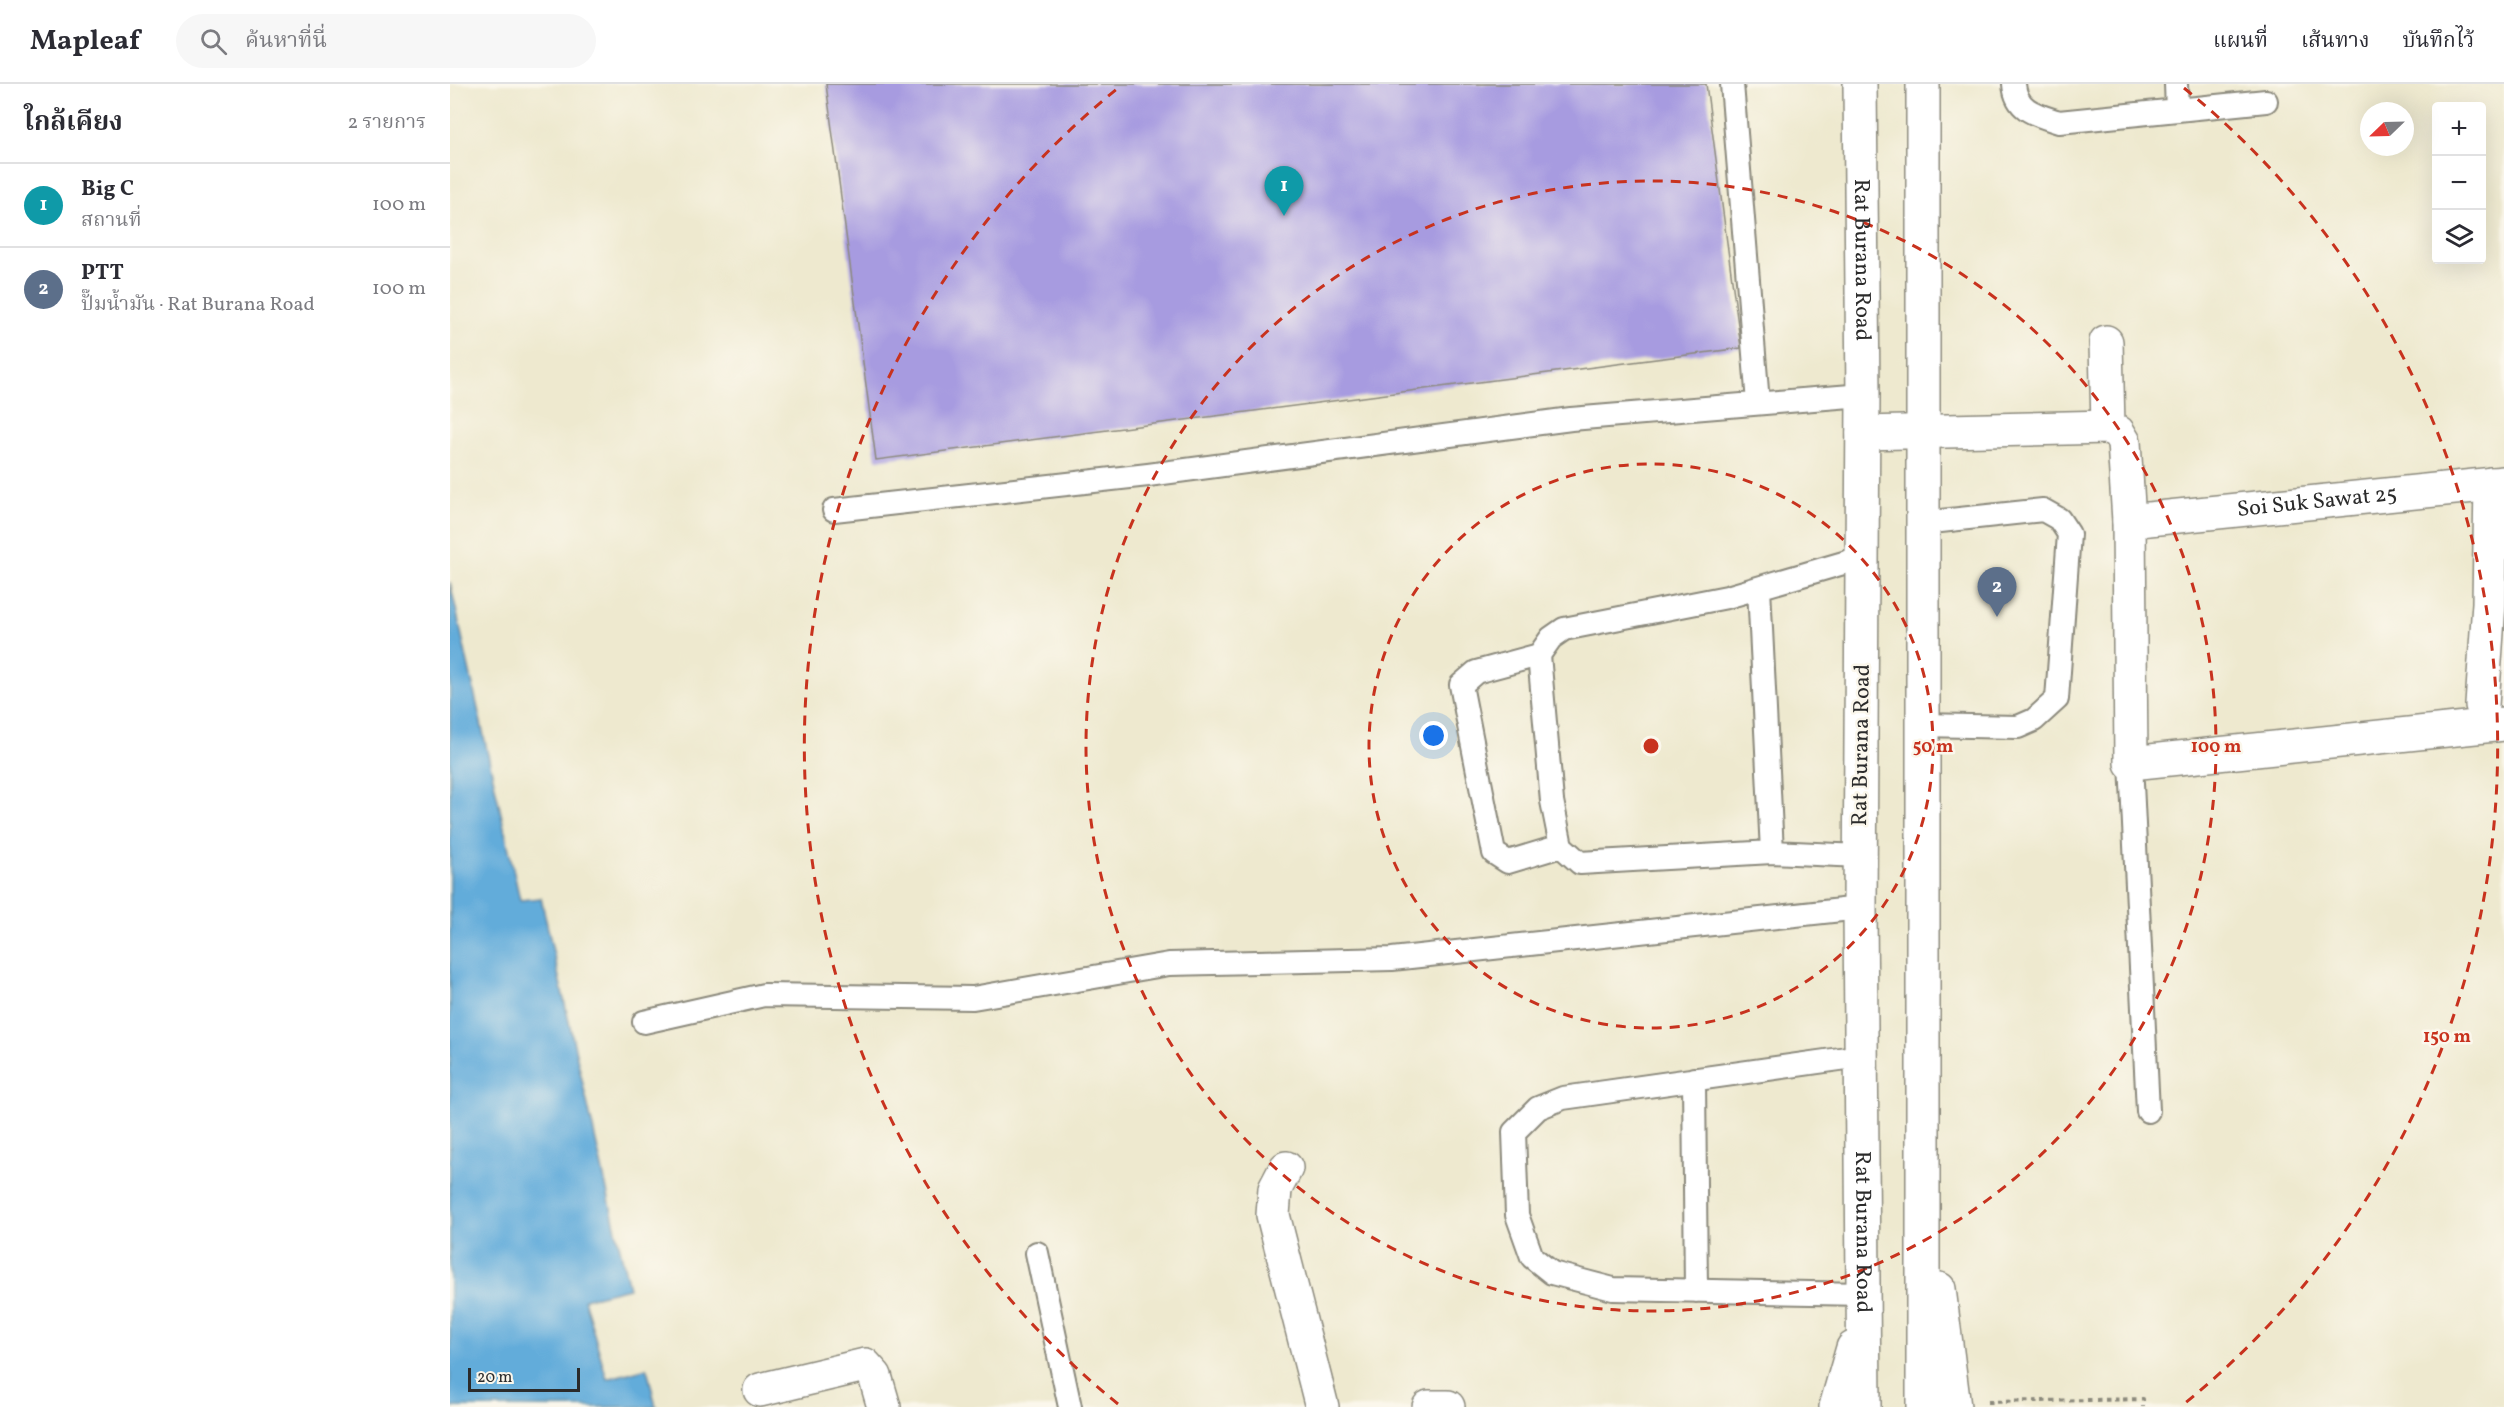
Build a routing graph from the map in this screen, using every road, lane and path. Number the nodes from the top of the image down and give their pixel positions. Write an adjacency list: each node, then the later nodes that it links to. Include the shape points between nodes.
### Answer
1 (1732, 84): 10 (lane)
2 (1860, 84): 9 (main road, Rat Burana Road)
3 (1923, 84): 12 (main road)
4 (2014, 84): 7 (lane, via 2015,98 2027,112 2059,122)
5 (2176, 84): 7 (lane)
6 (2266, 101): 7 (lane)
7 (2177, 110)
8 (2106, 342): 11 (main road)
9 (1863, 395): 10 (lane); 13 (main road, Rat Burana Road)
10 (1758, 403): 15 (lane, via 1571,419 1148,475)
11 (2108, 427): 12 (main road); 16 (main road, via 2118,432 2124,442)
12 (1922, 431): 13 (main road); 17 (main road)
13 (1863, 433): 18 (main road, Rat Burana Road)
14 (2498, 483): 16 (main road, Soi Suk Sawat 25); 21 (main road)
15 (834, 510)
16 (2129, 521): 23 (main road)
17 (1922, 523): 22 (main road); 22 (lane, via 2043,510 2059,519 2069,534 2057,699 2034,720 2018,727)
18 (1864, 557): 19 (lane); 26 (main road, Rat Burana Road)
19 (1759, 588): 20 (lane, via 1564,629 1551,638); 25 (lane)
20 (1539, 655): 24 (lane, via 1552,801); 24 (lane, via 1476,672 1461,686 1494,854 1508,862)
21 (2493, 714): 23 (main road)
22 (1922, 725): 37 (main road, via 1922,1178)
23 (2131, 763): 31 (lane)
24 (1561, 846): 25 (lane, via 1580,863)
25 (1772, 852): 26 (lane)
26 (1860, 856): 27 (main road, Rat Burana Road)
27 (1860, 908): 28 (lane, via 1392,959 1168,964 973,998 764,995); 29 (main road, Rat Burana Road)
28 (644, 1022)
29 (1861, 1056): 30 (lane); 35 (main road, Rat Burana Road)
30 (1694, 1079): 34 (lane); 34 (lane, via 1563,1098 1538,1108 1514,1132 1517,1215 1532,1257 1552,1274 1613,1289)
31 (2148, 1111)
32 (1286, 1168): 40 (main road, via 1275,1189 1273,1215)
33 (1037, 1253): 39 (lane)
34 (1696, 1291): 35 (lane)
35 (1864, 1305): 43 (main road); 44 (main road, Rat Burana Road)
36 (760, 1389): 38 (main road, via 865,1365 875,1376)
37 (1944, 1405): 45 (path, via 2142,1399)
38 (884, 1407)
39 (1070, 1407)
40 (1322, 1407)
41 (1429, 1407): 42 (main road)
42 (1448, 1407)
43 (1836, 1407)
44 (1864, 1407)
45 (2143, 1407)

